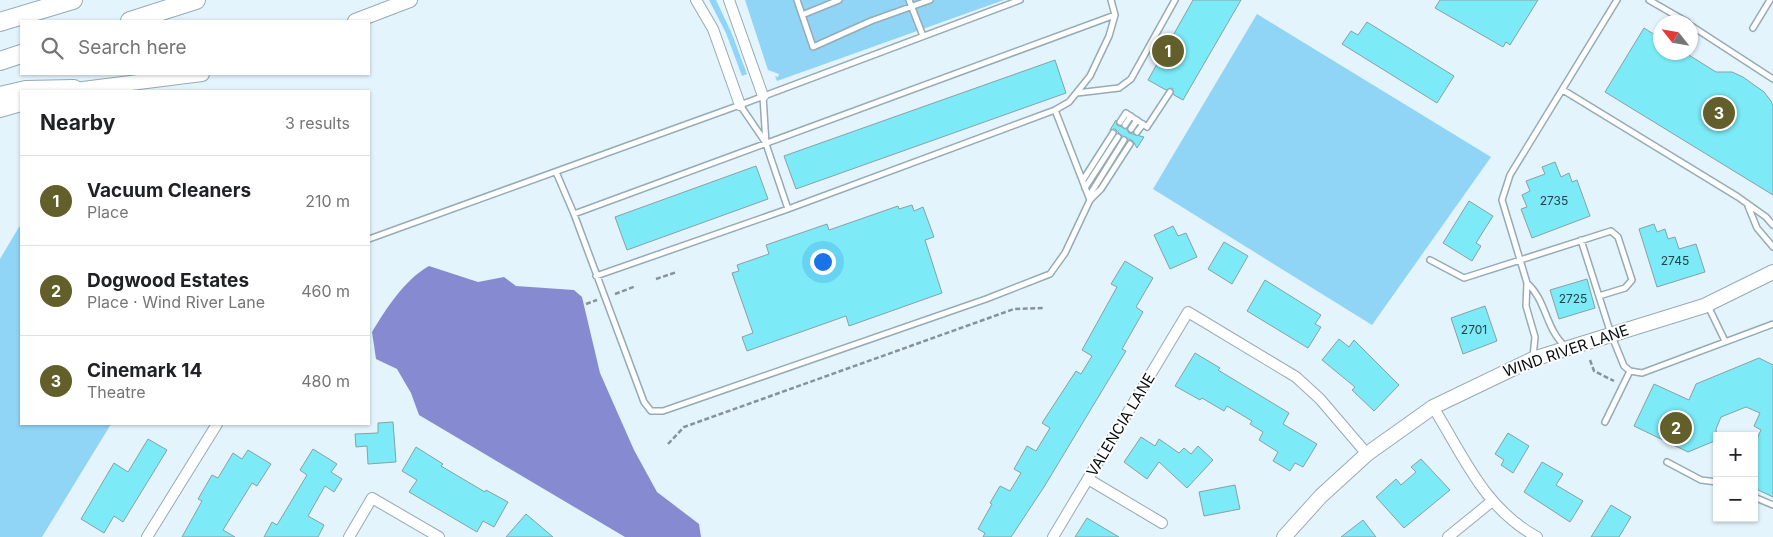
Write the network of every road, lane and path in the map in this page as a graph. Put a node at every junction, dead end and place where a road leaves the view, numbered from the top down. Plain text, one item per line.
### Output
1 (72, 0) edge
2 (196, 0) edge
3 (410, 0) edge
4 (696, 0) edge
5 (729, 0) edge
6 (797, 0) edge
7 (839, 0) edge
8 (910, 0) edge
9 (930, 0) edge
10 (1020, 0) edge
11 (1111, 0) edge
12 (1175, 0) edge
13 (1618, 0) edge
14 (1649, 0) edge
15 (1770, 0) edge
16 (912, 7) junction
17 (802, 15) junction
18 (1115, 15) junction
19 (1675, 15) edge
20 (133, 20) edge
21 (359, 20) edge
22 (0, 22) edge
23 (1753, 28) dead end
24 (1698, 30) edge
25 (922, 36) junction
26 (20, 54) edge
27 (0, 61) edge
28 (195, 75) edge
29 (1773, 79) edge
30 (26, 90) edge
31 (71, 90) edge
32 (1563, 90) junction
33 (20, 91) edge
34 (1170, 92) dead end
35 (1077, 93) junction
36 (0, 96) edge
37 (763, 96) junction
38 (20, 104) edge
39 (740, 105) junction
40 (0, 110) edge
41 (1055, 110) junction
42 (1131, 116) junction
43 (1137, 120) junction
44 (1120, 122) dead end
45 (1143, 124) junction
46 (1125, 125) dead end
47 (1131, 129) dead end
48 (1137, 132) dead end
49 (1124, 140) dead end
50 (766, 144) junction
51 (1130, 144) dead end
52 (556, 172) junction
53 (1082, 180) junction
54 (1085, 188) junction
55 (1089, 198) junction
56 (1748, 206) junction
57 (788, 209) junction
58 (574, 214) junction
59 (1773, 225) edge
60 (370, 239) edge
61 (1581, 240) junction
62 (1773, 247) edge
63 (1430, 260) dead end
64 (1520, 260) junction
65 (677, 272) dead end
66 (1773, 272) edge
67 (596, 276) junction
68 (656, 279) dead end
69 (1527, 283) junction
70 (636, 286) dead end
71 (615, 294) dead end
72 (1600, 296) junction
73 (598, 300) dead end
74 (586, 304) dead end
75 (1708, 305) junction
76 (1045, 308) dead end
77 (1773, 324) edge
78 (1612, 334) junction
79 (1725, 342) junction
80 (1567, 347) junction
81 (1533, 359) junction
82 (1590, 360) dead end
83 (1630, 371) junction
84 (1614, 381) dead end
85 (1433, 406) junction
86 (1605, 422) dead end
87 (216, 425) edge
88 (668, 444) dead end
89 (1368, 454) junction
90 (1667, 462) dead end
91 (1088, 479) junction
92 (1713, 482) edge
93 (1758, 498) edge
94 (1491, 502) junction
95 (1773, 504) edge
96 (1162, 524) dead end
97 (147, 537) edge
98 (349, 537) edge
99 (439, 537) edge
100 (1053, 537) edge
101 (1284, 537) edge
102 (1448, 537) edge
103 (1537, 537) edge

1 - 22 highway
2 - 20 highway
3 - 21 street
4 - 39 street
5 - 37 street
6 - 17 lane
7 - 17 lane
8 - 16 lane
9 - 16 lane
10 - 25 lane
11 - 18 lane
12 - 35 lane
13 - 32 lane
14 - 19 lane
15 - 23 lane
16 - 17 lane
16 - 25 lane
18 - 35 lane
18 - 50 lane
24 - 29 lane
25 - 37 lane
26 - 27 highway
28 - 31 street
30 - 31 highway
32 - 56 lane
32 - 64 lane
33 - 36 highway
34 - 45 lane
35 - 41 lane
37 - 39 lane
37 - 50 lane
38 - 40 street
39 - 50 lane
39 - 52 lane
41 - 53 lane
41 - 57 lane
42 - 43 lane
42 - 44 lane
42 - 46 lane
43 - 45 lane
43 - 47 lane
45 - 48 lane
49 - 55 lane
50 - 57 lane
50 - 58 lane
51 - 55 lane
52 - 58 lane
52 - 60 lane
53 - 54 lane
53 - 54 lane
54 - 55 lane
55 - 67 lane
56 - 59 lane
56 - 62 lane
57 - 67 lane
58 - 67 lane
61 - 64 lane
61 - 72 lane
61 - 72 lane
63 - 64 lane
64 - 69 lane
65 - 68 path
66 - 75 street, WIND RIVER LANE
69 - 80 lane
69 - 81 lane
70 - 71 path
72 - 78 lane
73 - 74 path
75 - 78 street, WIND RIVER LANE
75 - 79 lane
76 - 88 path
77 - 79 lane
78 - 80 street, WIND RIVER LANE
78 - 83 lane
79 - 83 lane
80 - 81 street, WIND RIVER LANE
81 - 85 street, WIND RIVER LANE
82 - 84 path
83 - 86 lane
85 - 89 street, WIND RIVER LANE
85 - 94 street
87 - 97 street
89 - 91 street, VALENCIA LANE
89 - 101 street, WIND RIVER LANE
90 - 92 lane
91 - 96 street
91 - 100 street, VALENCIA LANE
93 - 95 lane
94 - 102 street
94 - 103 street
98 - 99 street

